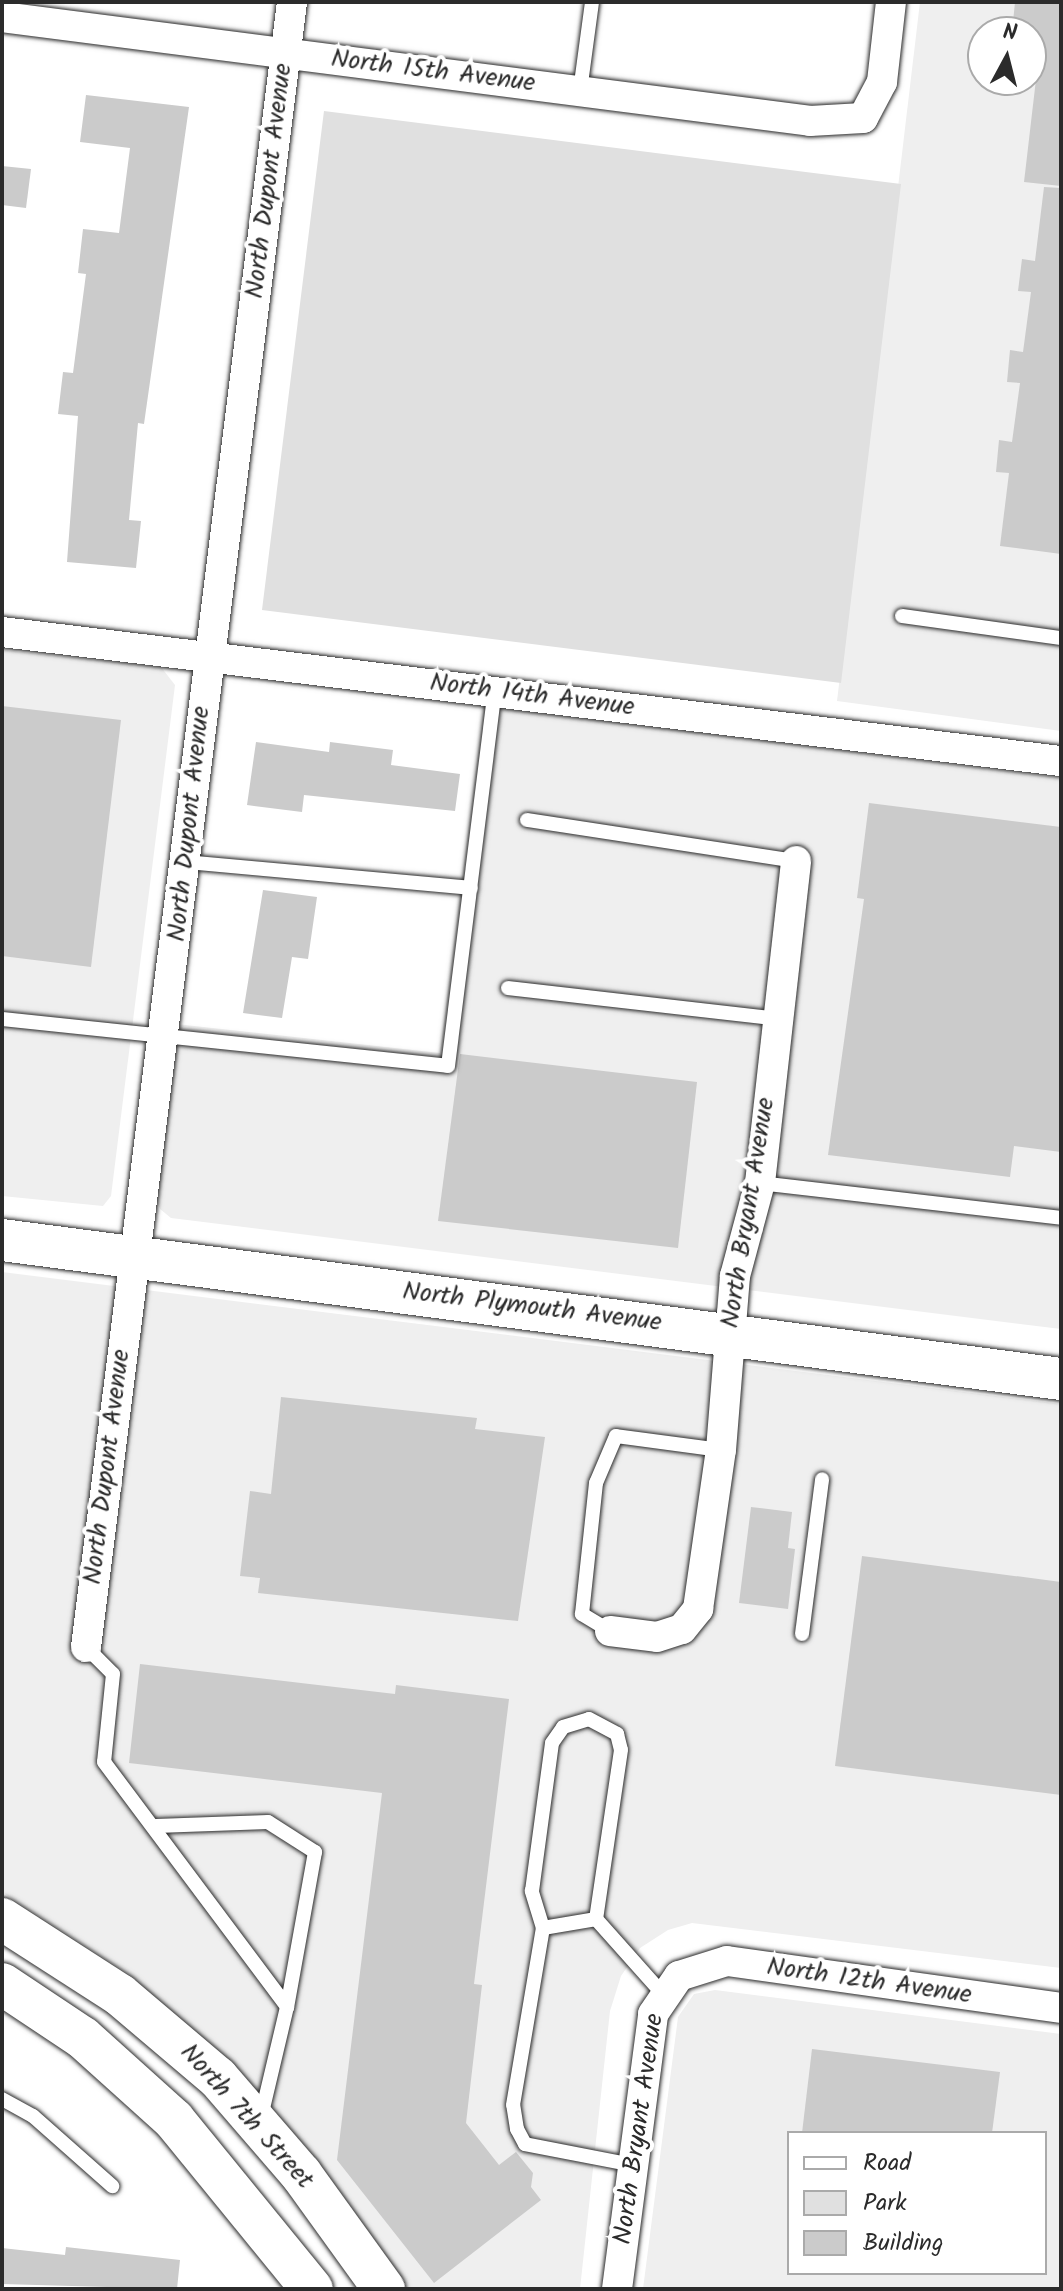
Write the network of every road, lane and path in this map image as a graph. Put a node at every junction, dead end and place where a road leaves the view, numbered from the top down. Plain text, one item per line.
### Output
1 (292, 2) edge
2 (592, 2) edge
3 (891, 2) edge
4 (2, 17) edge
5 (286, 52) junction
6 (580, 91) junction
7 (902, 616) dead end
8 (2, 632) edge
9 (1061, 638) edge
10 (208, 657) junction
11 (495, 691) junction
12 (1061, 761) edge
13 (527, 820) dead end
14 (796, 861) joint
15 (186, 862) junction
16 (471, 888) junction
17 (508, 988) dead end
18 (2, 1019) edge
19 (778, 1019) junction
20 (167, 1036) junction
21 (760, 1183) junction
22 (1061, 1218) edge
23 (2, 1240) edge
24 (135, 1259) junction
25 (729, 1332) junction
26 (1061, 1379) edge
27 (721, 1450) junction
28 (822, 1479) dead end
29 (610, 1631) joint
30 (802, 1634) dead end
31 (86, 1647) joint
32 (156, 1826) junction
33 (2, 1919) edge
34 (596, 1919) junction
35 (543, 1928) junction
36 (2, 1984) edge
37 (671, 1984) junction
38 (287, 2007) junction
39 (1061, 2008) edge
40 (2, 2099) edge
41 (259, 2125) junction
42 (633, 2165) junction
43 (112, 2186) dead end
44 (312, 2289) edge
45 (384, 2289) edge
46 (617, 2289) edge

1 - 5 street, North Dupont Avenue
2 - 6 lane
3 - 6 street, North 15th Avenue
4 - 5 street, North 15th Avenue
5 - 6 street, North 15th Avenue
5 - 10 street, North Dupont Avenue
7 - 9 lane
8 - 10 street, North 14th Avenue
10 - 11 street, North 14th Avenue
10 - 15 street, North Dupont Avenue
11 - 12 street, North 14th Avenue
11 - 16 lane
13 - 14 lane
14 - 19 street, North Bryant Avenue
15 - 16 lane
15 - 20 street, North Dupont Avenue
16 - 20 lane
17 - 19 lane
18 - 20 lane
19 - 21 street, North Bryant Avenue
20 - 24 street, North Dupont Avenue
21 - 22 lane
21 - 25 street, North Bryant Avenue
23 - 24 main road, North Plymouth Avenue
24 - 25 main road, North Plymouth Avenue
24 - 31 street, North Dupont Avenue
25 - 26 main road, North Plymouth Avenue
25 - 27 street, North Bryant Avenue
27 - 29 street, North Bryant Avenue
27 - 29 lane
28 - 30 lane
31 - 32 lane
32 - 38 lane
32 - 38 lane
33 - 41 main road, North 7th Street
34 - 35 lane
34 - 35 lane
34 - 37 lane
35 - 42 lane
36 - 44 main road
37 - 39 street, North 12th Avenue
37 - 42 street, North Bryant Avenue
38 - 41 lane
40 - 43 lane
41 - 45 main road, North 7th Street
42 - 46 street, North Bryant Avenue

